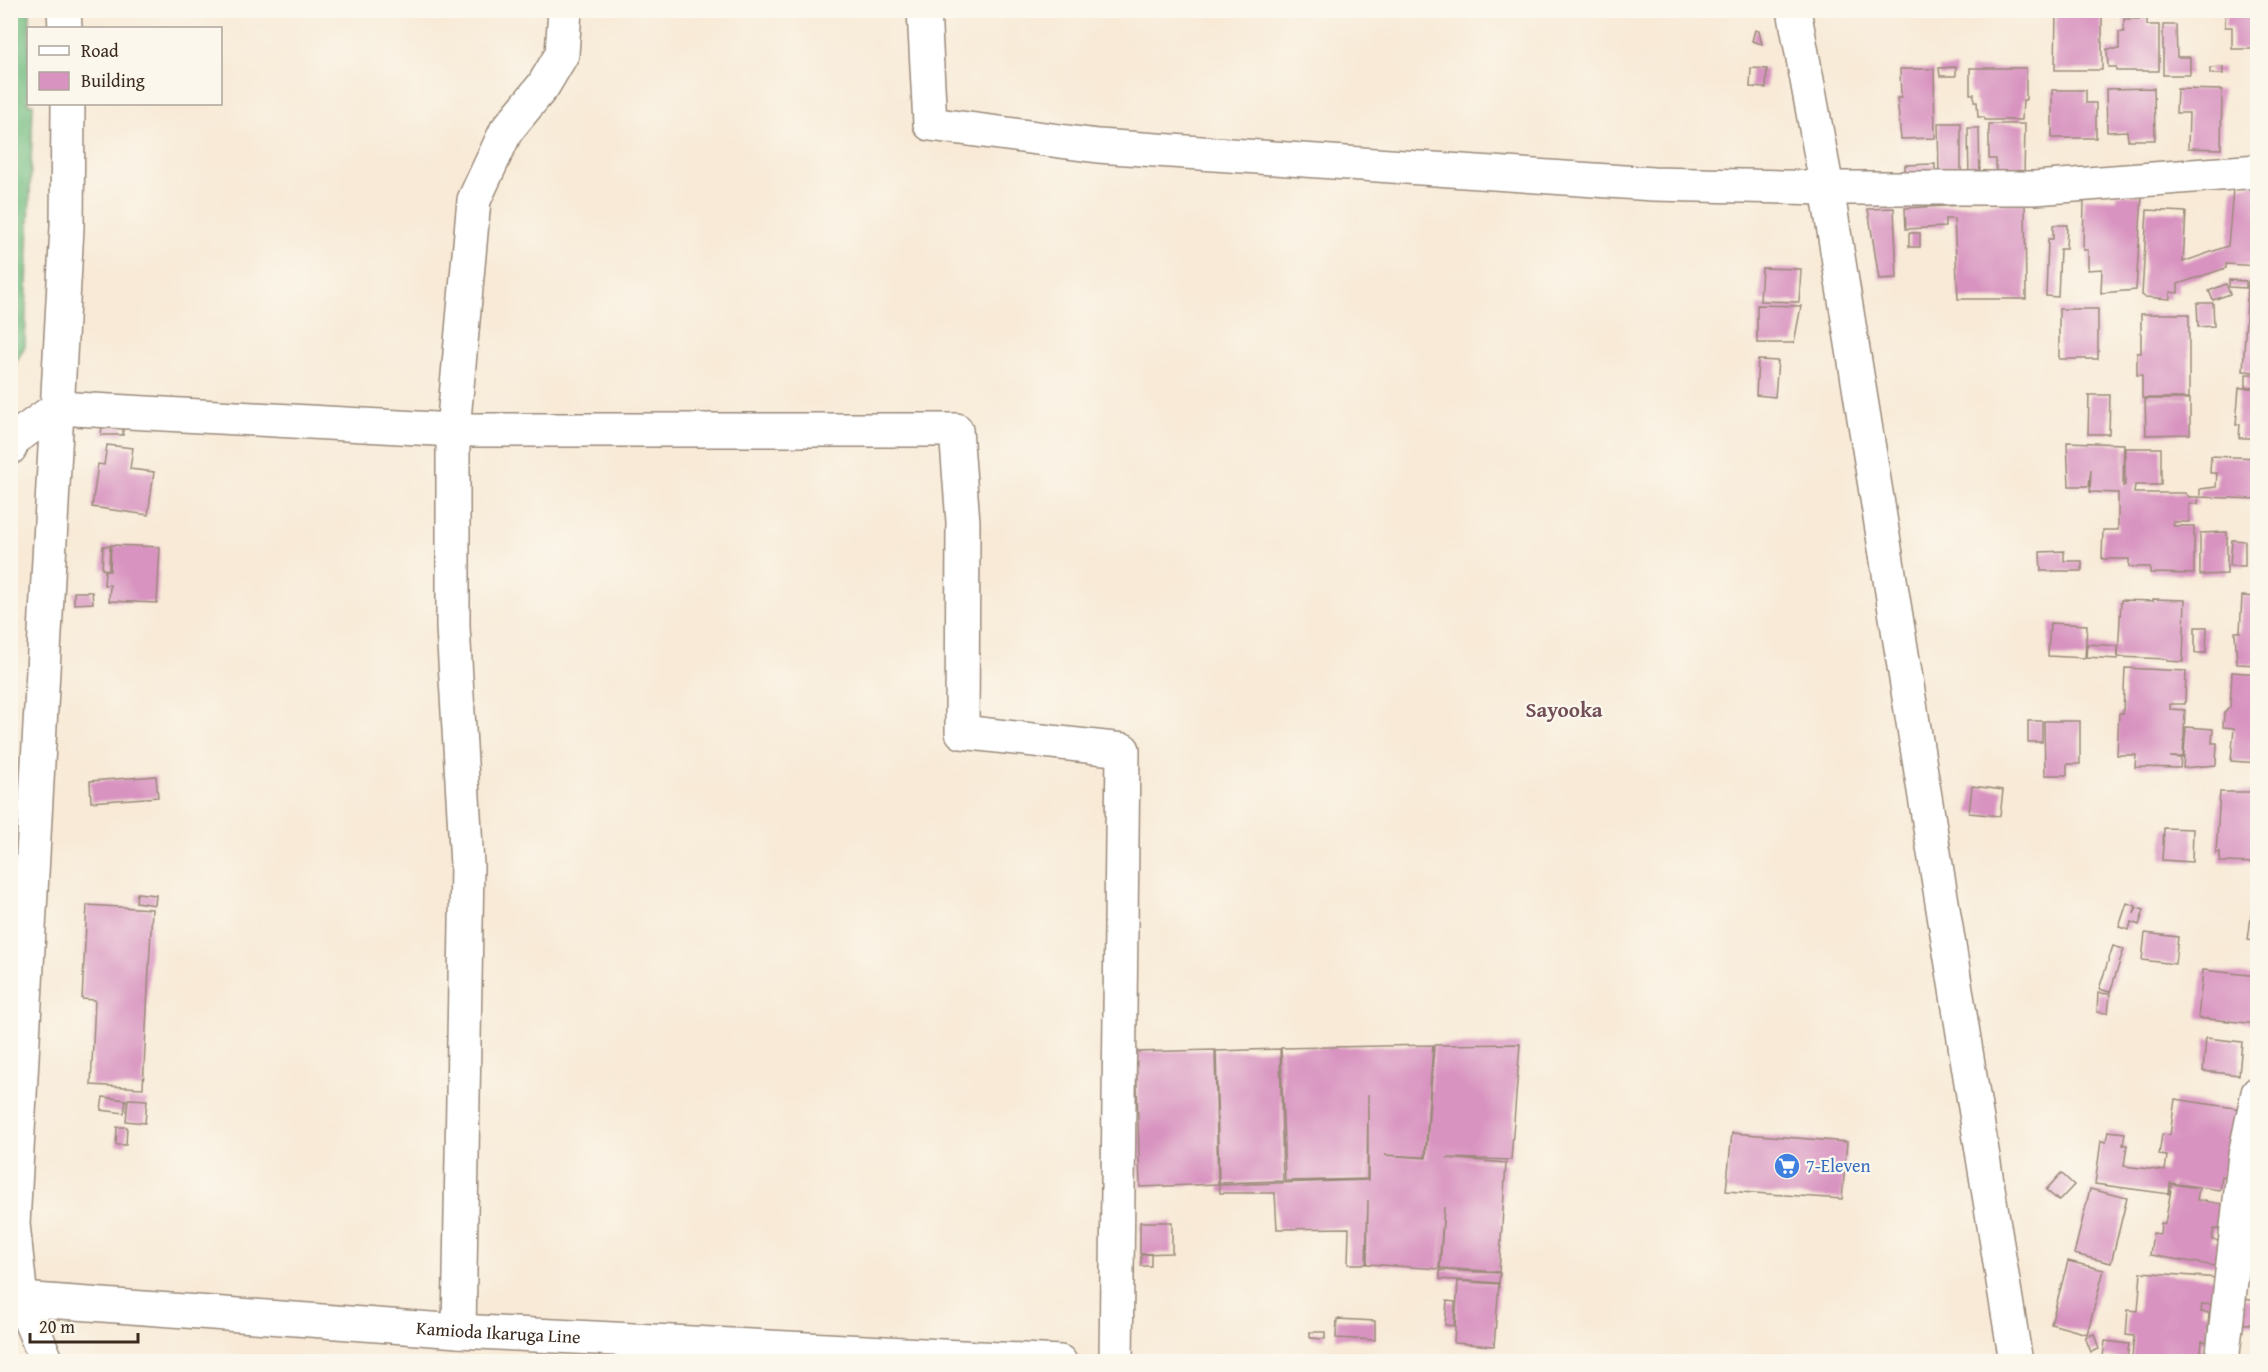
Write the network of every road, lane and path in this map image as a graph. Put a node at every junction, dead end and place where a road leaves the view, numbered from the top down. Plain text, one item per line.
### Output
1 (64, 10) edge
2 (565, 10) edge
3 (924, 10) edge
4 (1794, 10) edge
5 (65, 27) edge
6 (68, 105) edge
7 (2258, 171) edge
8 (1827, 188) junction
9 (57, 408) junction
10 (453, 430) junction
11 (10, 448) edge
12 (2258, 1092) edge
13 (16, 1300) edge
14 (459, 1331) junction
15 (47, 1362) edge
16 (1060, 1362) edge
17 (1116, 1362) edge
18 (2016, 1362) edge
19 (2222, 1362) edge

1 - 5 street
2 - 10 street
3 - 8 street
4 - 8 street
6 - 9 street
7 - 8 street
8 - 18 street
9 - 10 street
9 - 11 street
9 - 13 street
10 - 14 street
10 - 17 street
12 - 19 street
13 - 14 street, Kamioda Ikaruga Line
13 - 15 street
14 - 16 street, Kamioda Ikaruga Line

